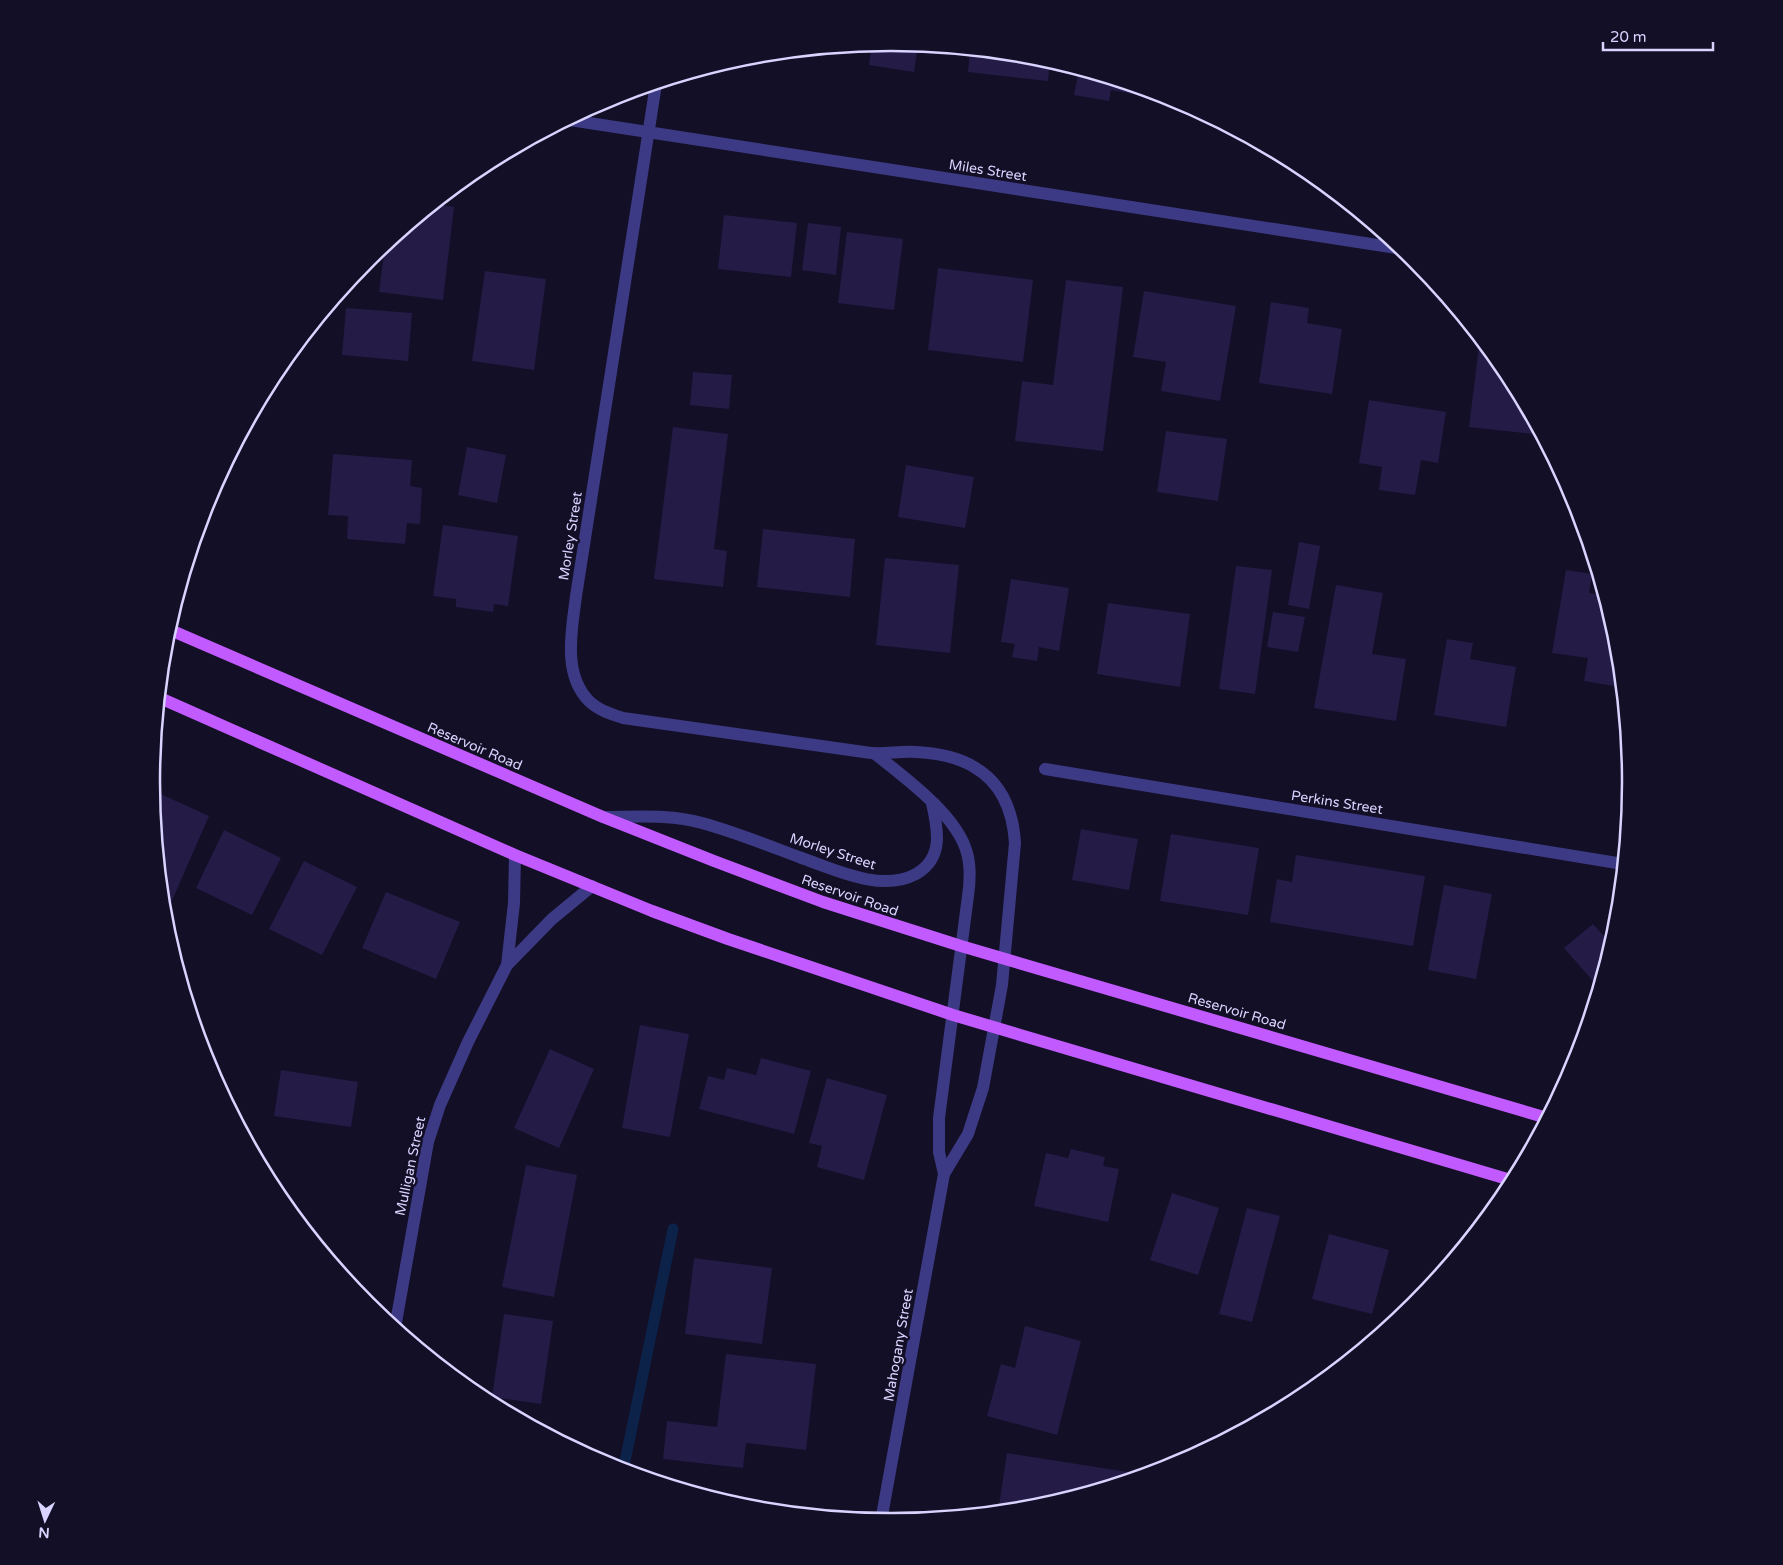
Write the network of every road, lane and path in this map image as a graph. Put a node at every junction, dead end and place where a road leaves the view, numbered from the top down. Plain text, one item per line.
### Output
1 (655, 90) edge
2 (580, 122) edge
3 (649, 132) junction
4 (1389, 247) edge
5 (176, 632) edge
6 (166, 700) edge
7 (874, 753) junction
8 (1045, 769) dead end
9 (932, 803) junction
10 (604, 818) junction
11 (515, 855) junction
12 (1618, 863) edge
13 (592, 886) junction
14 (961, 946) junction
15 (1006, 958) junction
16 (507, 965) junction
17 (953, 1015) junction
18 (995, 1028) junction
19 (1542, 1116) edge
20 (944, 1174) junction
21 (1506, 1179) edge
22 (396, 1320) edge
23 (883, 1514) edge

1 - 3 street, Morley Street
2 - 3 street, Miles Street
3 - 4 street, Miles Street
3 - 7 street, Morley Street
5 - 10 main road, Reservoir Road
6 - 11 main road
7 - 9 street, Morley Street
7 - 15 street, Morley Street
8 - 12 street, Perkins Street
9 - 10 street, Morley Street
9 - 14 street, Morley Street
10 - 14 main road, Reservoir Road
11 - 13 main road
11 - 16 street, Mulligan Street
13 - 16 street, Mulligan Street
13 - 17 main road
14 - 15 main road, Reservoir Road
14 - 17 street, Morley Street
15 - 18 street, Mahogany Street
15 - 19 main road, Reservoir Road
16 - 22 street, Mulligan Street
17 - 18 main road
17 - 20 street, Mahogany Street
18 - 20 street, Mahogany Street
18 - 21 main road
20 - 23 street, Mahogany Street

